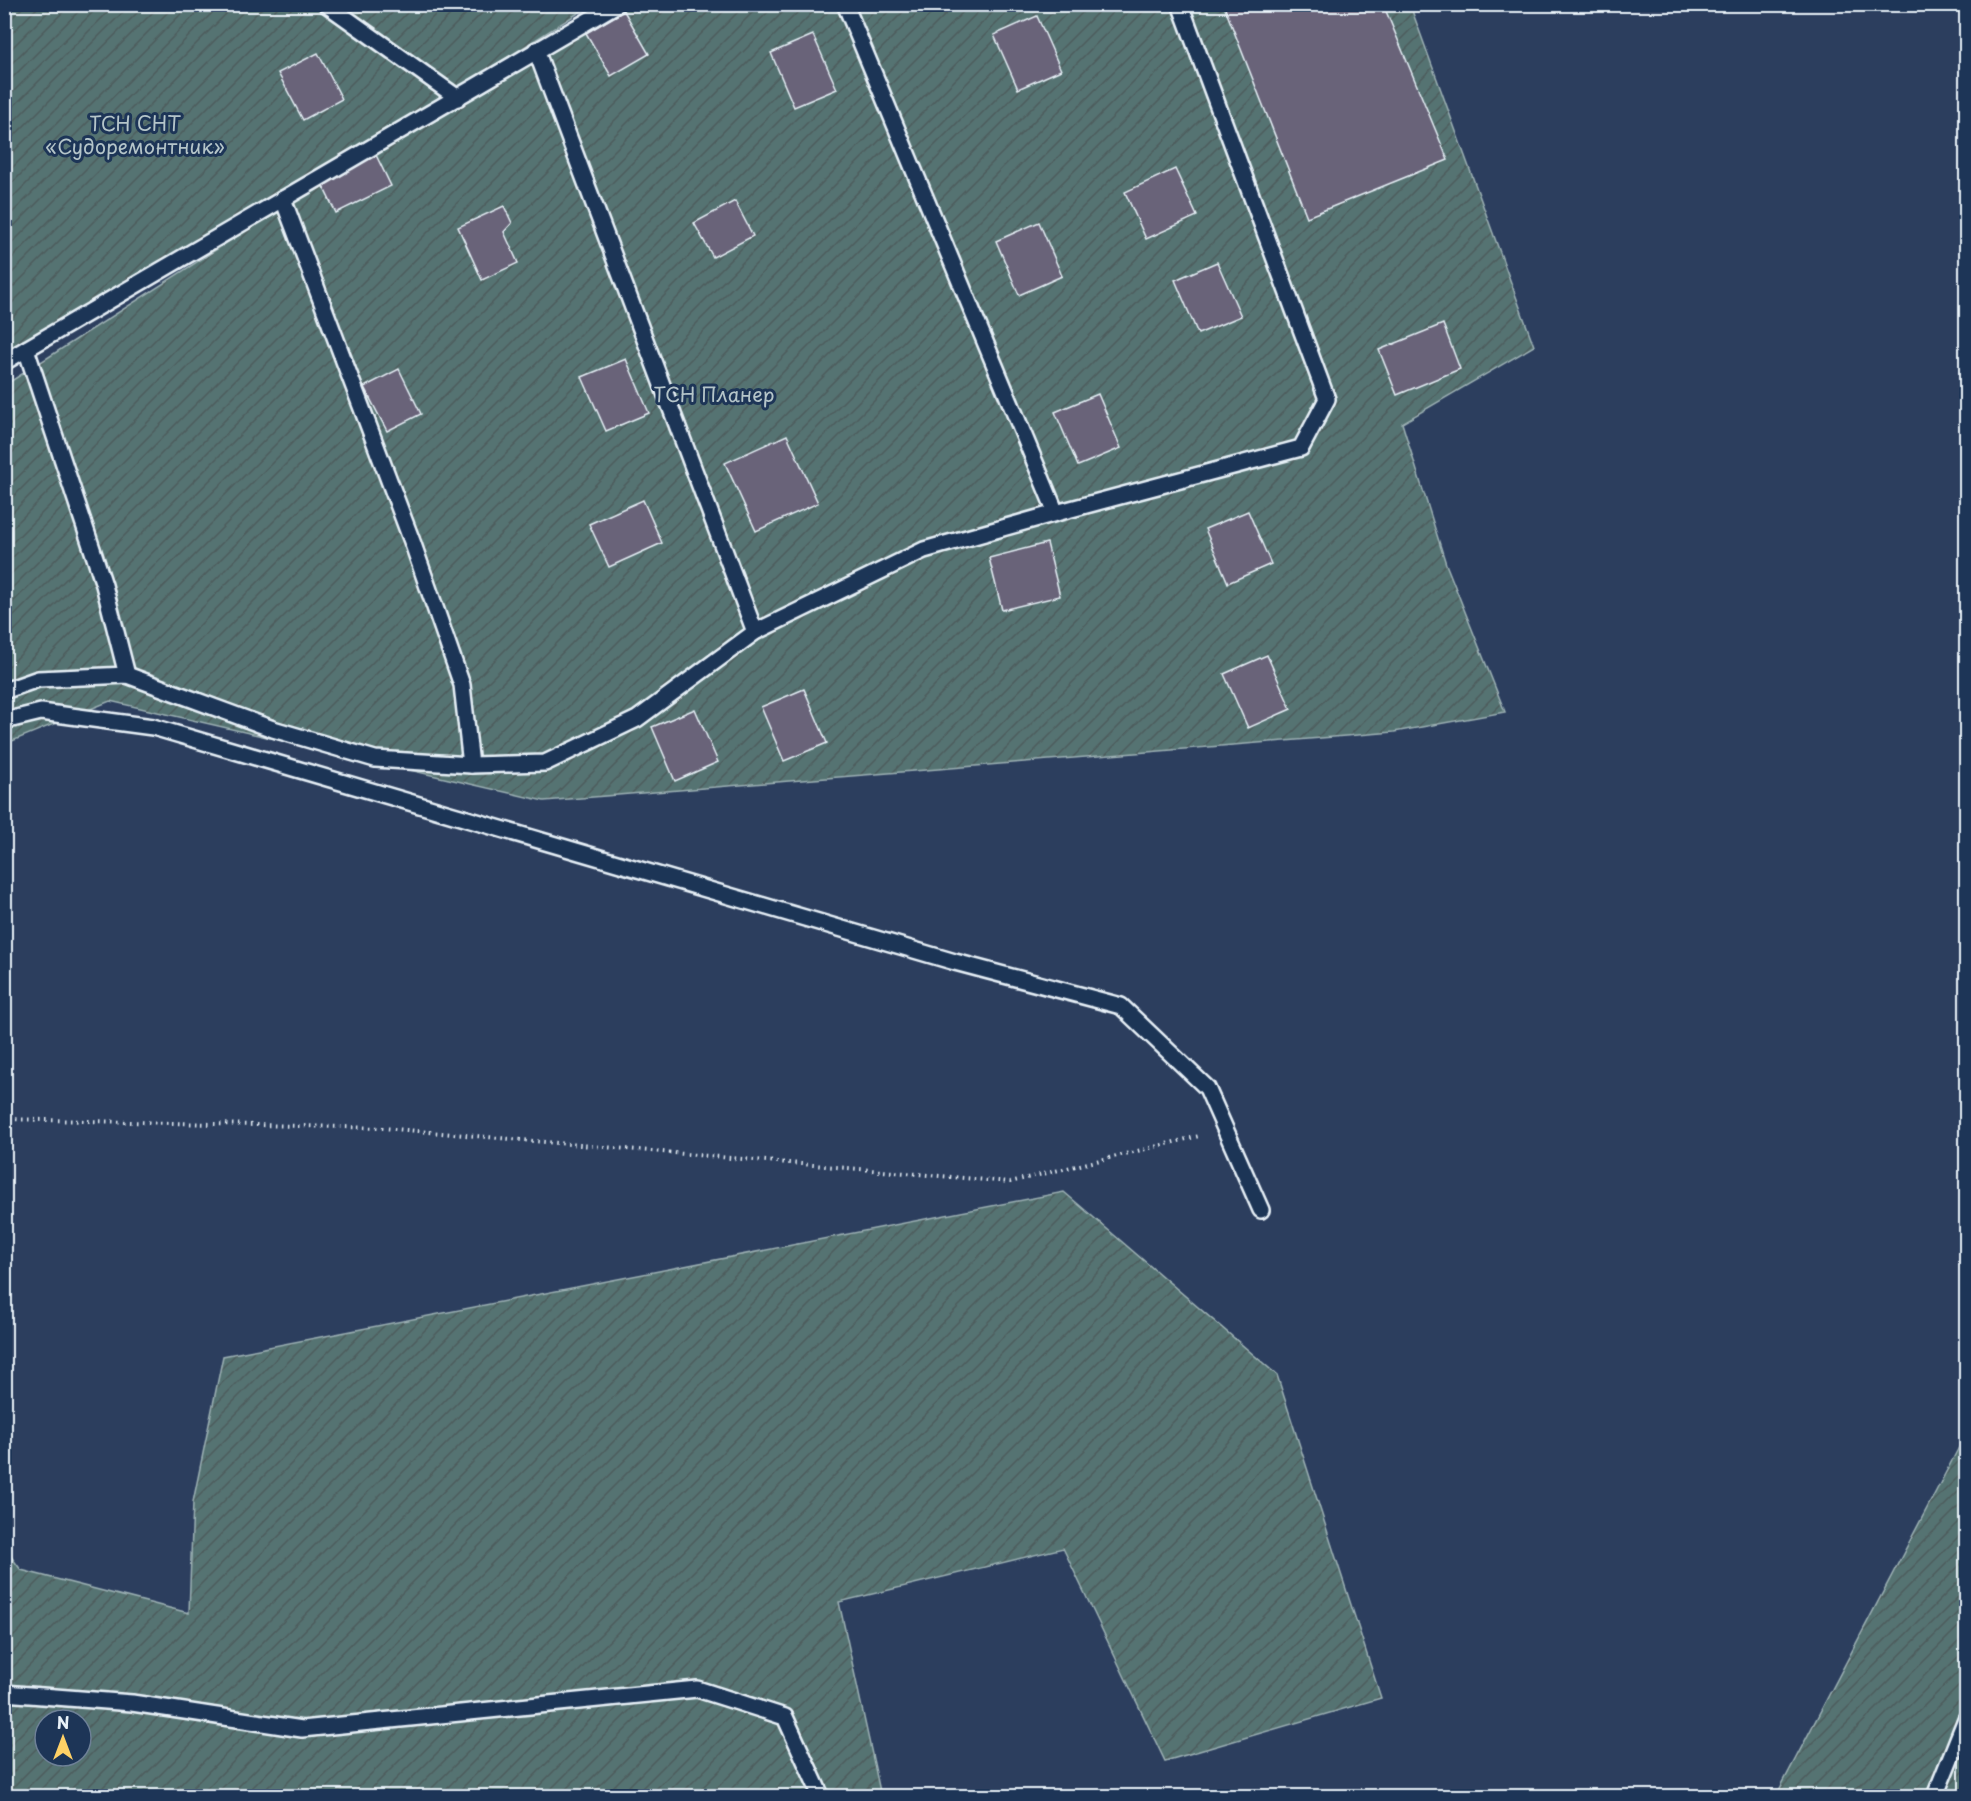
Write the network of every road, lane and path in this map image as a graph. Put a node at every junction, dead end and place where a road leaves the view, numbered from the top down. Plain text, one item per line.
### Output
1 (326, 4) edge
2 (617, 4) edge
3 (845, 4) edge
4 (1180, 4) edge
5 (536, 50) junction
6 (458, 98) junction
7 (283, 199) junction
8 (26, 350) junction
9 (4, 362) edge
10 (1056, 513) junction
11 (755, 632) junction
12 (127, 675) junction
13 (4, 692) edge
14 (4, 721) edge
15 (471, 765) junction
16 (4, 1119) edge
17 (1226, 1129) junction
18 (1261, 1210) dead end
19 (4, 1693) edge
20 (1966, 1719) edge
21 (821, 1797) edge
22 (1935, 1797) edge

1 - 6 lane
2 - 5 lane
3 - 10 lane
4 - 10 lane
5 - 6 lane
5 - 11 lane
6 - 7 lane
7 - 8 lane
7 - 15 lane
8 - 9 lane
8 - 12 lane
10 - 11 lane
11 - 15 lane
12 - 13 lane
12 - 15 lane
14 - 17 lane
16 - 17 path
17 - 18 lane
19 - 21 lane
20 - 22 lane

